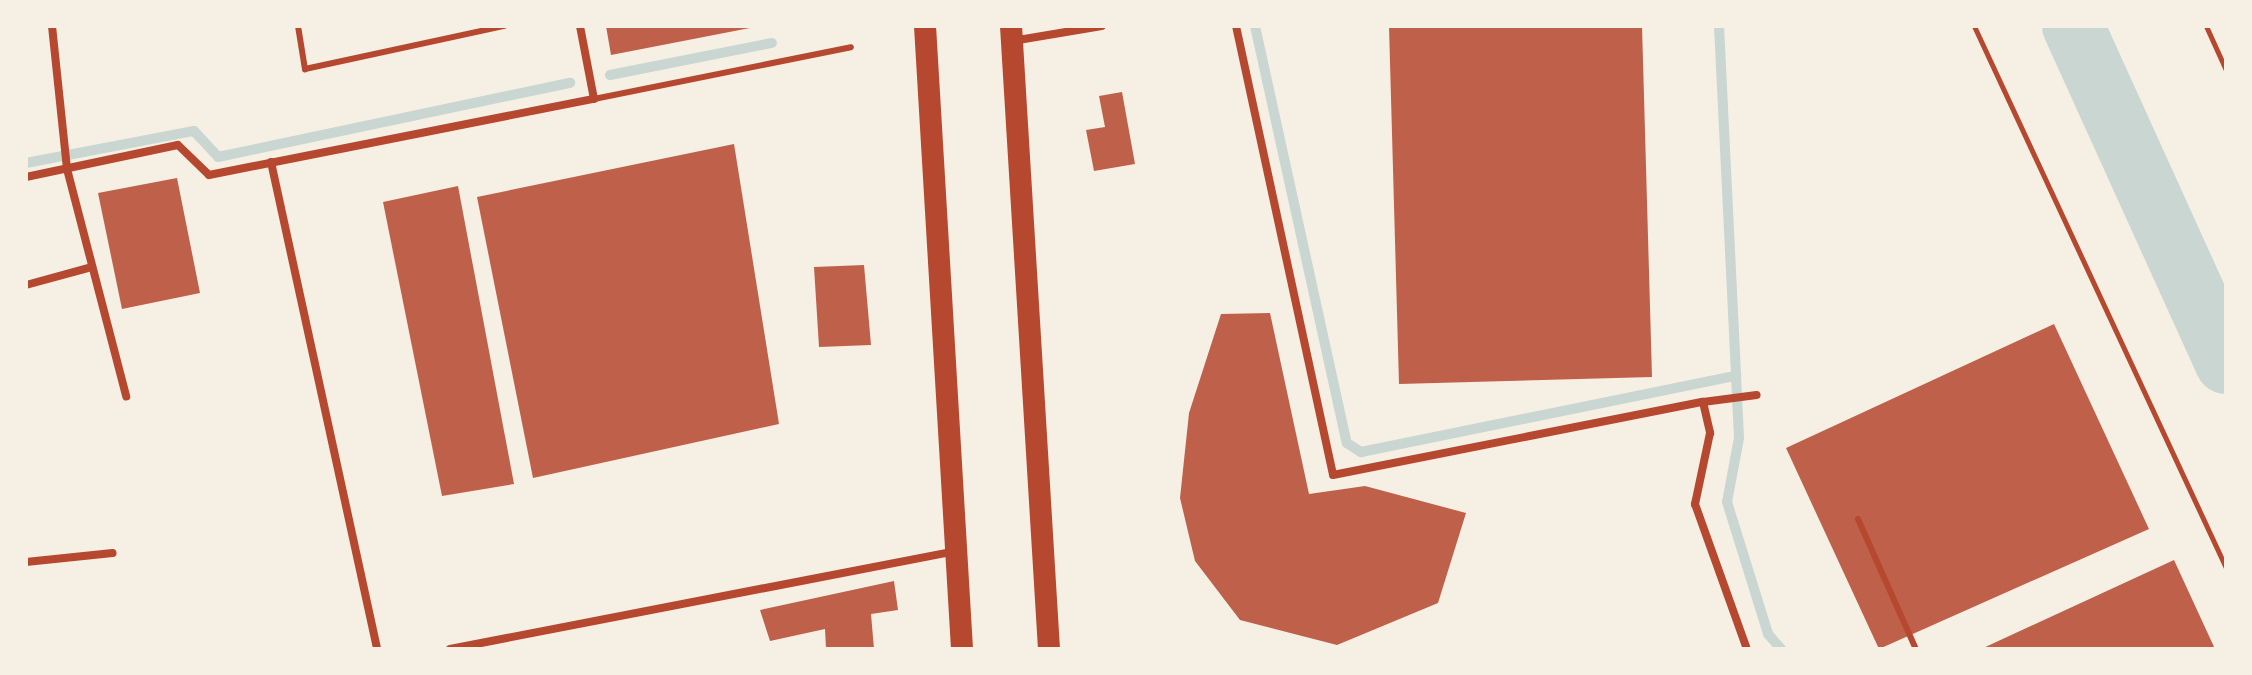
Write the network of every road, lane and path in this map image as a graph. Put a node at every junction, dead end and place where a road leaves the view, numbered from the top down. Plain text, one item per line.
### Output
1 (52, 26) edge
2 (298, 26) edge
3 (504, 26) edge
4 (580, 26) edge
5 (925, 26) edge
6 (1102, 26) edge
7 (1236, 26) edge
8 (1974, 26) edge
9 (2206, 26) edge
10 (1012, 33) edge
11 (851, 47) dead end
12 (2226, 70) edge
13 (594, 99) junction
14 (271, 162) junction
15 (67, 165) junction
16 (26, 177) edge
17 (88, 268) junction
18 (26, 285) edge
19 (1757, 395) dead end
20 (126, 396) dead end
21 (1703, 402) junction
22 (1858, 519) dead end
23 (956, 551) junction
24 (113, 553) dead end
25 (26, 562) edge
26 (2226, 568) edge
27 (377, 649) edge
28 (450, 649) edge
29 (962, 649) edge
30 (1049, 649) edge
31 (1747, 649) edge
32 (1916, 649) edge

1 - 15 street
2 - 3 lane
4 - 13 street
5 - 23 highway
6 - 10 street
7 - 21 street
8 - 26 path
9 - 12 path
10 - 30 highway
11 - 13 lane
13 - 14 street
14 - 15 street
14 - 27 street
15 - 16 street
15 - 17 street
17 - 18 street
17 - 20 street
19 - 21 street
21 - 31 street
22 - 32 lane
23 - 28 street
23 - 29 highway
24 - 25 street

